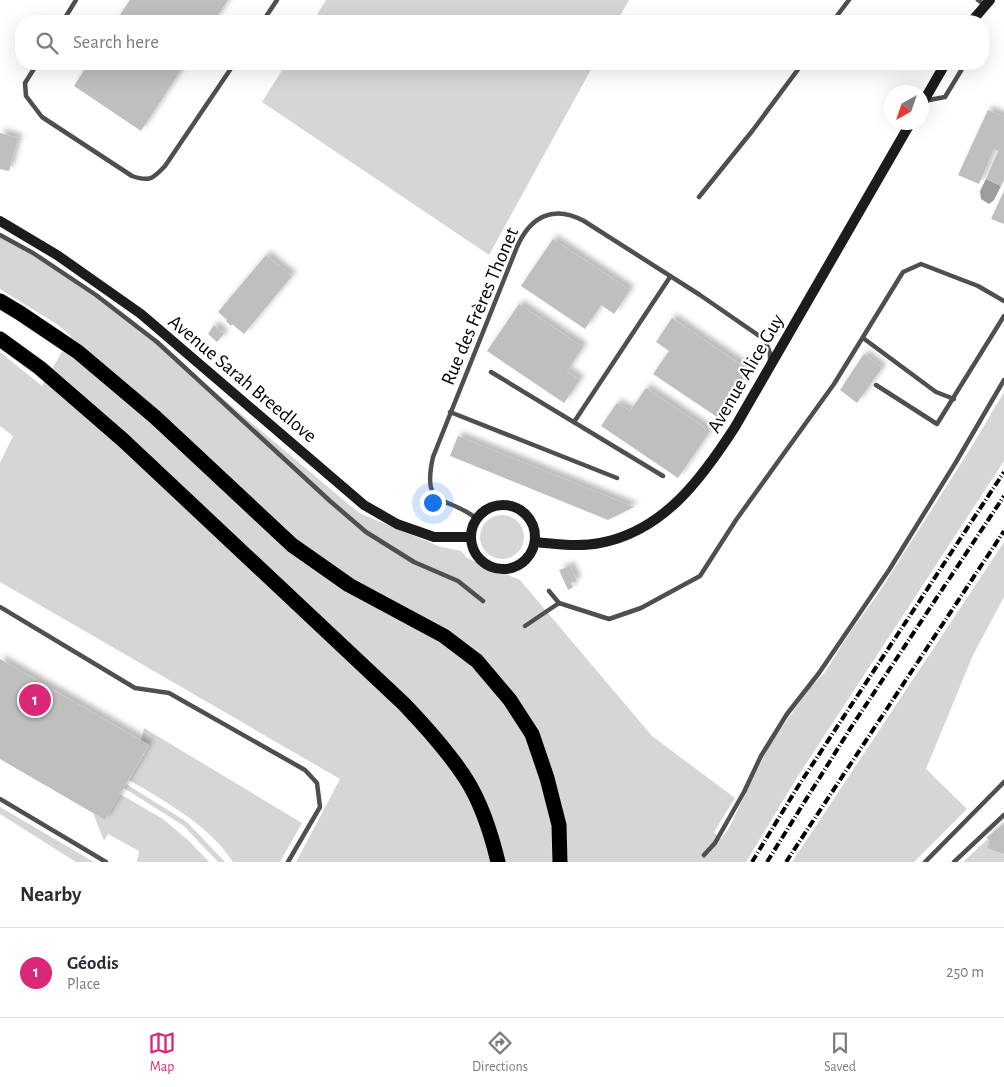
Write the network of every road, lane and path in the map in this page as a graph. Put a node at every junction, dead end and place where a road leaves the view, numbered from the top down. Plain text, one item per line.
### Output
1 (76, 0) edge
2 (277, 0) edge
3 (849, 0) edge
4 (984, 2) edge
5 (67, 15) edge
6 (267, 15) edge
7 (838, 15) edge
8 (976, 15) edge
9 (33, 70) edge
10 (230, 70) edge
11 (798, 70) edge
12 (941, 70) edge
13 (961, 70) edge
14 (929, 91) edge
15 (929, 101) edge
16 (906, 130) edge
17 (699, 198) dead end
18 (0, 221) edge
19 (0, 235) edge
20 (670, 277) junction
21 (0, 301) edge
22 (1004, 301) edge
23 (1004, 316) edge
24 (863, 338) junction
25 (0, 339) edge
26 (770, 366) junction
27 (491, 372) dead end
28 (1004, 380) edge
29 (876, 385) dead end
30 (954, 399) junction
31 (450, 412) junction
32 (574, 422) junction
33 (664, 476) dead end
34 (617, 478) dead end
35 (477, 519) junction
36 (471, 537) junction
37 (535, 542) junction
38 (549, 590) dead end
39 (483, 601) dead end
40 (558, 603) junction
41 (0, 608) edge
42 (525, 626) dead end
43 (1004, 782) edge
44 (0, 798) edge
45 (1004, 815) edge
46 (704, 855) dead end
47 (106, 862) edge
48 (288, 862) edge
49 (498, 862) edge
50 (560, 862) edge
51 (926, 862) edge
52 (954, 862) edge

1 - 5 lane
2 - 6 lane
3 - 7 lane
4 - 8 main road
9 - 10 lane
11 - 17 lane
12 - 14 main road
13 - 15 lane
16 - 26 main road, Avenue Alice Guy
18 - 36 main road, Avenue Sarah Breedlove
19 - 39 lane
20 - 26 lane, Rue des Frères Thonet
20 - 31 lane, Rue des Frères Thonet
20 - 32 lane
21 - 50 highway
22 - 24 lane
23 - 30 lane
24 - 30 lane
24 - 40 lane
25 - 49 highway
26 - 37 main road, Avenue Alice Guy
27 - 32 lane
28 - 46 lane
29 - 30 lane
31 - 34 lane
31 - 35 lane, Rue des Frères Thonet
32 - 33 lane
35 - 36 main road
35 - 37 main road
36 - 37 main road
38 - 40 lane
40 - 42 lane
41 - 48 lane
43 - 51 lane
44 - 47 lane
45 - 52 lane

